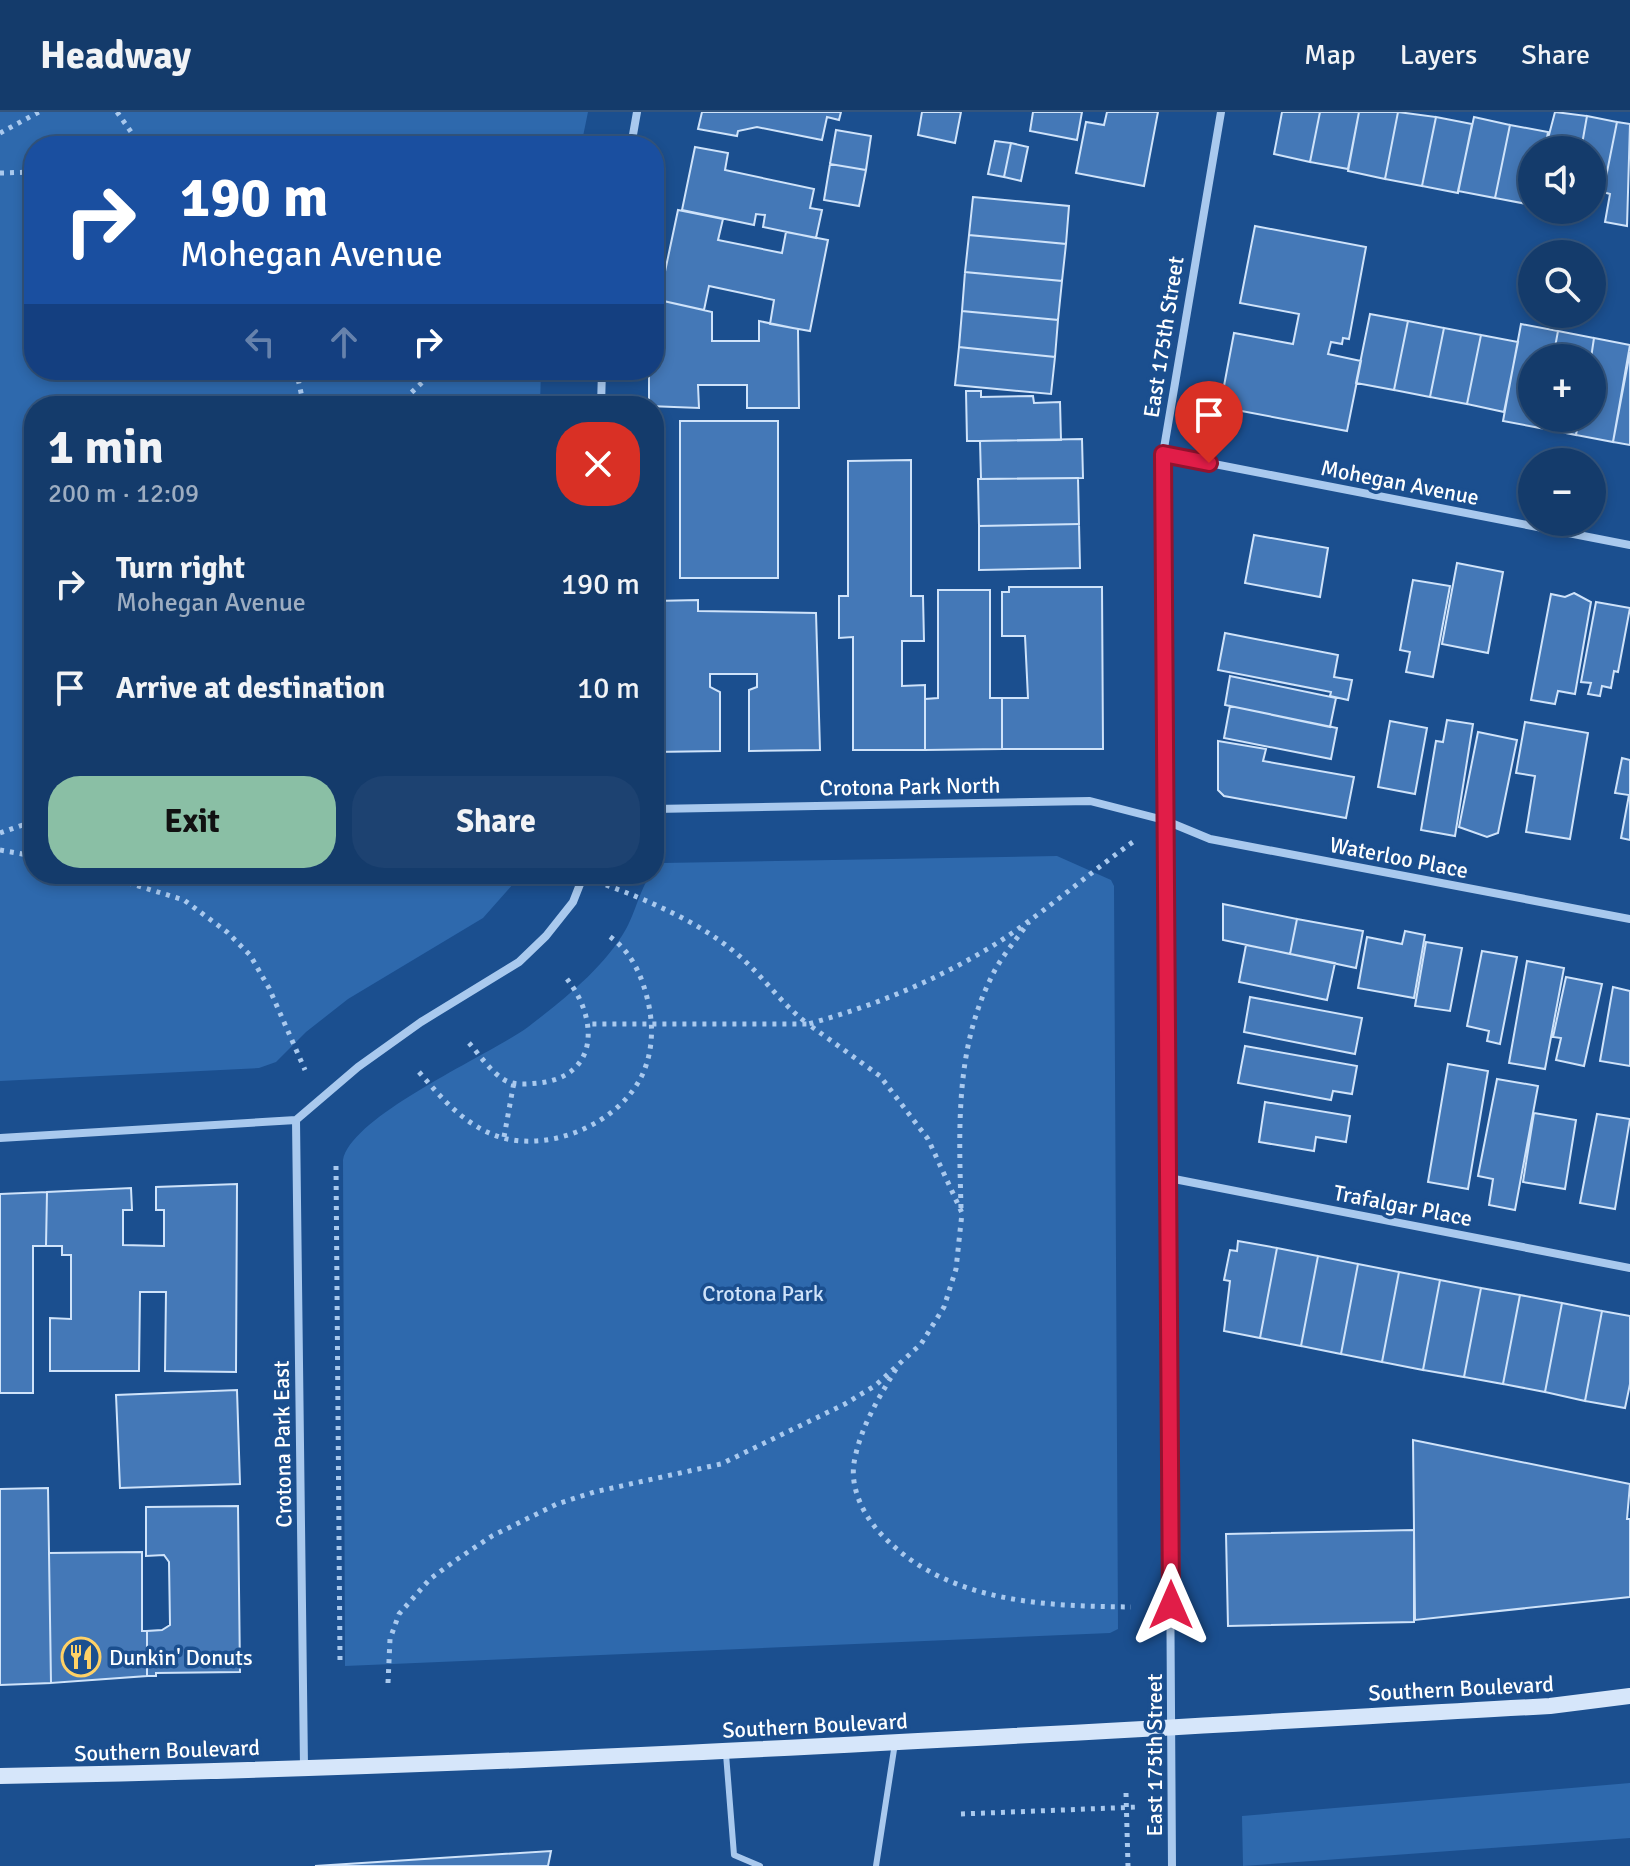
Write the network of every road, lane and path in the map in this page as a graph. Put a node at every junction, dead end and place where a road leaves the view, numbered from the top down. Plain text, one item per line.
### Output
1 (39, 112) edge
2 (117, 112) edge
3 (637, 112) edge
4 (1221, 112) edge
5 (0, 133) edge
6 (134, 136) edge
7 (633, 136) edge
8 (24, 172) edge
9 (0, 173) edge
10 (426, 380) edge
11 (408, 396) edge
12 (1163, 454) junction
13 (1630, 545) edge
14 (664, 809) edge
15 (1164, 820) junction
16 (24, 825) edge
17 (0, 833) edge
18 (0, 850) edge
19 (1119, 852) dead end
20 (24, 854) edge
21 (132, 884) edge
22 (580, 884) edge
23 (628, 893) dead end
24 (1032, 919) junction
25 (1630, 919) edge
26 (606, 934) dead end
27 (567, 979) dead end
28 (590, 1024) junction
29 (808, 1024) junction
30 (653, 1025) junction
31 (469, 1043) dead end
32 (305, 1070) dead end
33 (419, 1072) dead end
34 (514, 1082) junction
35 (296, 1120) junction
36 (504, 1137) junction
37 (0, 1138) edge
38 (336, 1166) dead end
39 (1169, 1178) junction
40 (962, 1213) junction
41 (1630, 1268) edge
42 (901, 1361) junction
43 (1131, 1607) dead end
44 (340, 1663) dead end
45 (388, 1683) dead end
46 (1630, 1696) edge
47 (1171, 1727) junction
48 (895, 1743) junction
49 (725, 1751) junction
50 (304, 1768) junction
51 (1, 1777) edge
52 (1126, 1793) dead end
53 (1138, 1807) dead end
54 (1127, 1808) junction
55 (961, 1814) dead end
56 (760, 1866) edge
57 (876, 1866) edge
58 (1128, 1866) edge
59 (1172, 1866) edge

1 - 5 path
2 - 6 path
3 - 7 street
4 - 12 street, East 175th Street
8 - 9 path
10 - 11 path
12 - 13 street, Mohegan Avenue
12 - 15 street, East 175th Street
14 - 15 street, Crotona Park North
15 - 25 street, Waterloo Place
15 - 39 street, East 175th Street
16 - 17 path
18 - 20 path
19 - 24 path
21 - 32 path
22 - 35 street
23 - 29 path
24 - 29 path
24 - 40 path
26 - 30 path
27 - 28 path
28 - 30 path
28 - 34 path
29 - 30 path
29 - 40 path
30 - 36 path
31 - 34 path
33 - 36 path
34 - 36 path
35 - 37 street
35 - 50 street, Crotona Park East
38 - 44 path
39 - 41 street, Trafalgar Place
39 - 47 street, East 175th Street
40 - 42 path
42 - 43 path
42 - 45 path
46 - 47 main road, Southern Boulevard
47 - 48 main road, Southern Boulevard
47 - 59 street, East 175th Street
48 - 49 main road, Southern Boulevard
48 - 57 lane
49 - 50 main road, Southern Boulevard
49 - 56 lane
50 - 51 main road, Southern Boulevard
52 - 54 path
53 - 54 path
54 - 55 path
54 - 58 path

